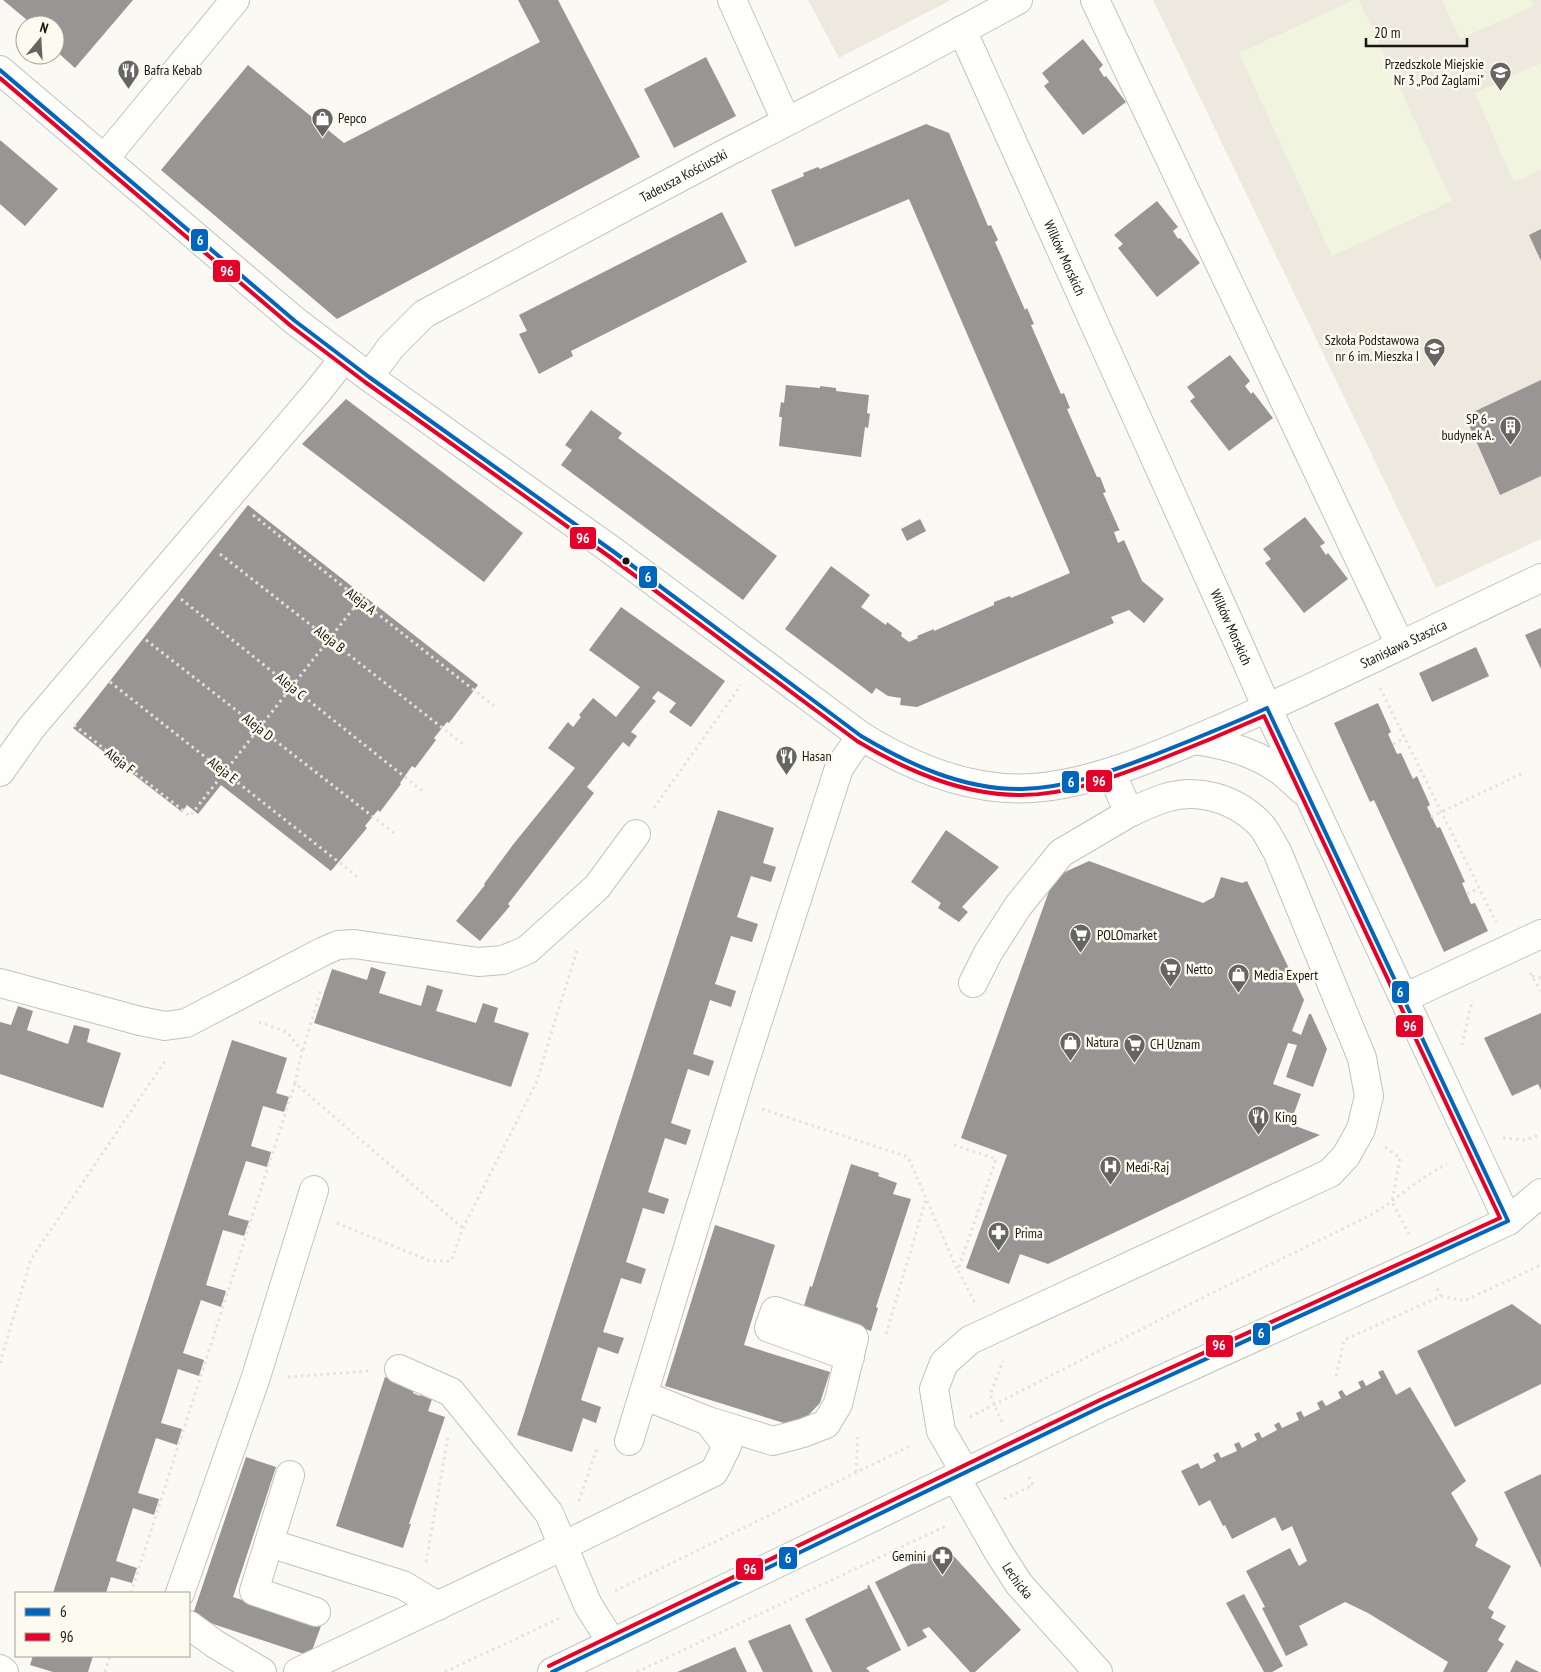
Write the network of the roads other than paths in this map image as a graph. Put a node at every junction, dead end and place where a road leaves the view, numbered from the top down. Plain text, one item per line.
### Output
1 (234, 0) edge
2 (732, 0) edge
3 (1018, 0) edge
4 (1095, 0) edge
5 (962, 30) junction
6 (0, 70) edge
7 (786, 122) junction
8 (104, 159) junction
9 (344, 358) junction
10 (369, 377) junction
11 (1541, 578) edge
12 (1400, 645) junction
13 (1267, 708) junction
14 (861, 736) junction
15 (1194, 740) junction
16 (0, 772) edge
17 (1111, 772) junction
18 (1310, 798) junction
19 (1129, 813) junction
20 (636, 834) road end
21 (1541, 934) edge
22 (0, 983) edge
23 (973, 983) dead end
24 (1404, 998) junction
25 (1541, 1193) edge
26 (310, 1201) road end
27 (1541, 1215) edge
28 (1508, 1221) junction
29 (850, 1357) dead end
30 (399, 1369) road end
31 (643, 1395) junction
32 (708, 1421) junction
33 (629, 1441) dead end
34 (960, 1474) junction
35 (290, 1475) dead end
36 (269, 1543) junction
37 (563, 1546) junction
38 (180, 1592) edge
39 (429, 1600) junction
40 (316, 1612) dead end
41 (190, 1626) edge
42 (612, 1643) junction
43 (0, 1669) edge
44 (4, 1672) edge
45 (262, 1672) edge
46 (298, 1672) edge
47 (552, 1672) edge
48 (1098, 1672) edge

1 - 8 street
2 - 7 street
3 - 5 street, Tadeusza Kościuszki
4 - 12 street
5 - 7 street, Tadeusza Kościuszki
5 - 13 street, Wilków Morskich
6 - 8 street, Stanisława Staszica
7 - 10 street, Tadeusza Kościuszki
8 - 9 street, Stanisława Staszica
9 - 10 street, Stanisława Staszica
9 - 16 street
10 - 14 street, Stanisława Staszica
11 - 12 street, Stanisława Staszica
12 - 13 street, Stanisława Staszica
13 - 15 street, Stanisława Staszica
13 - 18 street, Wilków Morskich
14 - 17 street, Stanisława Staszica
14 - 31 street
15 - 17 street, Stanisława Staszica
15 - 18 street
17 - 19 street
18 - 24 street, Wilków Morskich
19 - 23 street, Lechicka
19 - 34 street, Lechicka
20 - 22 street
21 - 24 street
24 - 28 street, Wilków Morskich
25 - 28 street
26 - 38 street
27 - 28 street
28 - 34 street
29 - 32 street
30 - 37 street
31 - 32 street
31 - 33 street
32 - 37 street
34 - 42 street
34 - 48 street, Lechicka
35 - 36 street
36 - 39 street
36 - 40 street
37 - 39 street
37 - 42 street
39 - 46 street
41 - 45 street
42 - 47 street
43 - 44 street

